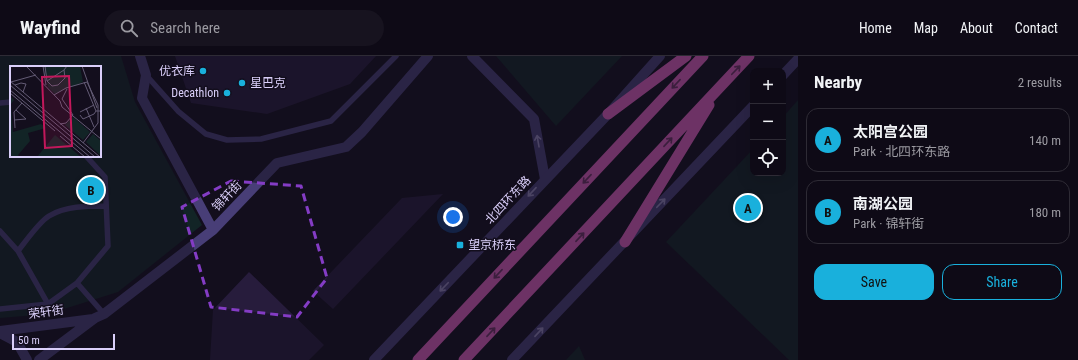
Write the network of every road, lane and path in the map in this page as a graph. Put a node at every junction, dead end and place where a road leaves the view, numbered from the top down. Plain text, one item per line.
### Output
1 (140, 56) edge
2 (396, 56) edge
3 (428, 56) edge
4 (472, 56) edge
5 (660, 56) edge
6 (686, 56) edge
7 (703, 56) edge
8 (749, 56) edge
9 (798, 59) edge
10 (786, 72) edge
11 (146, 75) junction
12 (722, 84) junction
13 (10, 102) edge
14 (0, 103) edge
15 (750, 109) edge
16 (608, 114) junction
17 (87, 157) edge
18 (545, 179) junction
19 (106, 206) junction
20 (213, 230) junction
21 (0, 231) edge
22 (625, 242) junction
23 (18, 251) junction
24 (77, 283) junction
25 (48, 304) junction
26 (0, 309) edge
27 (104, 314) junction
28 (95, 318) junction
29 (0, 332) edge
30 (28, 360) edge
31 (39, 360) edge
32 (374, 360) edge
33 (418, 360) edge
34 (464, 360) edge
35 (512, 360) edge

1 - 11 street
2 - 11 lane
3 - 20 street, 锦轩街
18 -> 4 street
5 - 16 street, 北四环东路
6 - 16 highway
7 -> 33 highway
12 -> 8 highway
9 - 10 street
11 - 20 street
12 - 22 highway
34 -> 12 highway
13 - 14 lane
22 -> 15 street
16 - 18 street, 北四环东路
17 - 19 lane
18 -> 32 street, 北四环东路
19 - 23 lane
19 - 24 lane
20 - 27 street, 锦轩街
21 - 23 lane
35 -> 22 street
23 - 25 lane
24 - 25 lane
24 - 27 lane
25 - 26 lane
27 - 28 street, 锦轩街
28 - 29 street, 荣轩街
28 - 31 street, 锦轩街
29 - 30 street

